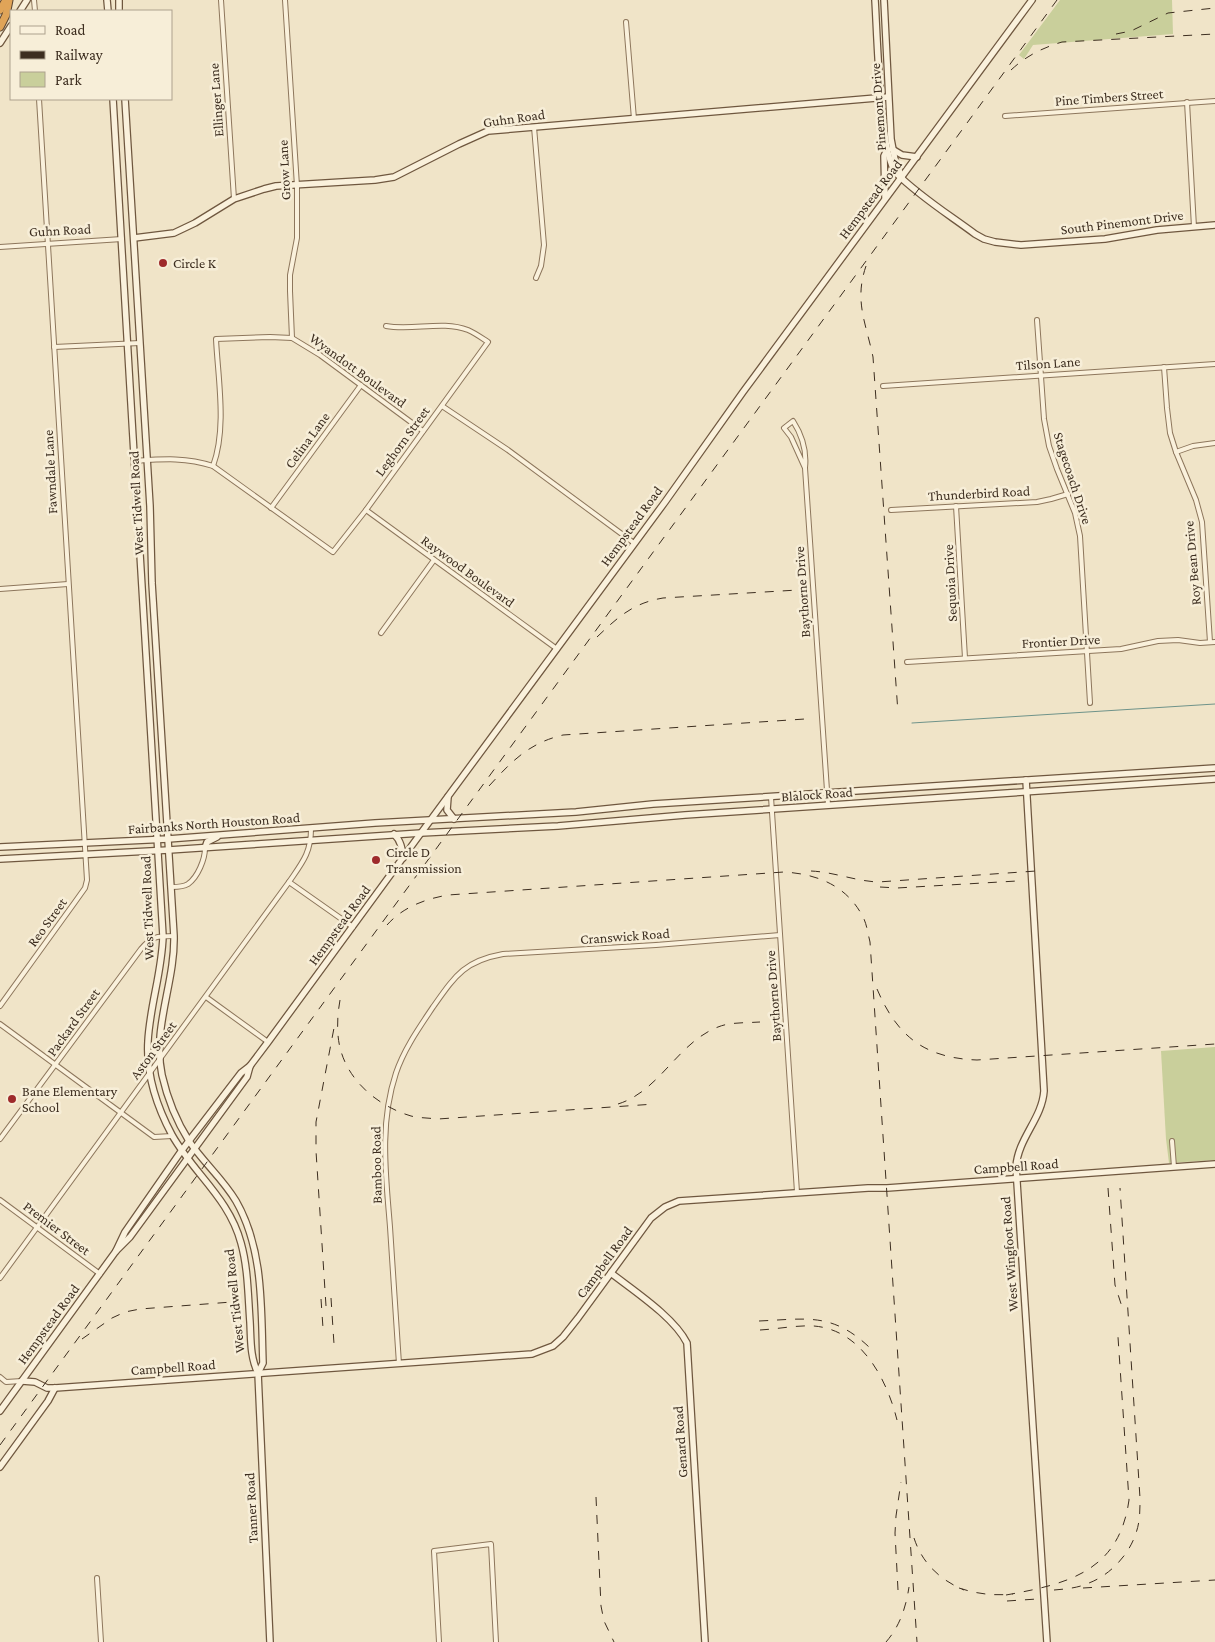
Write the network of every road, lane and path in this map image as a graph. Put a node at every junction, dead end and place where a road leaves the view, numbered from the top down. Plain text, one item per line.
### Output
1 (7, 0) edge
2 (221, 0) edge
3 (285, 0) edge
4 (875, 0) edge
5 (884, 0) edge
6 (1032, 0) edge
7 (0, 10) edge
8 (626, 22) dead end
9 (0, 27) edge
10 (10, 28) edge
11 (0, 43) edge
12 (881, 97) junction
13 (888, 97) junction
14 (39, 100) edge
15 (113, 100) edge
16 (125, 100) edge
17 (1215, 100) edge
18 (1187, 102) junction
19 (1005, 116) dead end
20 (634, 120) junction
21 (534, 127) junction
22 (889, 150) junction
23 (128, 151) junction
24 (117, 152) junction
25 (917, 157) junction
26 (902, 178) junction
27 (297, 186) junction
28 (885, 198) junction
29 (234, 199) junction
30 (1215, 225) edge
31 (1194, 227) junction
32 (134, 238) junction
33 (122, 239) junction
34 (48, 244) junction
35 (0, 246) edge
36 (536, 278) dead end
37 (1037, 320) dead end
38 (386, 326) dead end
39 (292, 338) junction
40 (140, 342) junction
41 (128, 343) junction
42 (54, 347) junction
43 (1215, 364) edge
44 (1164, 367) junction
45 (1041, 374) junction
46 (361, 385) junction
47 (883, 386) dead end
48 (144, 402) junction
49 (132, 403) junction
50 (442, 406) junction
51 (423, 431) junction
52 (1215, 443) edge
53 (1176, 452) junction
54 (147, 460) junction
55 (136, 461) junction
56 (213, 466) junction
57 (805, 468) junction
58 (1068, 494) junction
59 (956, 506) junction
60 (271, 508) junction
61 (366, 510) junction
62 (891, 510) dead end
63 (139, 536) junction
64 (151, 536) junction
65 (634, 543) junction
66 (434, 560) junction
67 (68, 584) junction
68 (0, 589) edge
69 (154, 609) junction
70 (142, 610) junction
71 (381, 633) dead end
72 (1210, 642) junction
73 (1215, 642) edge
74 (557, 649) junction
75 (1087, 651) junction
76 (965, 658) junction
77 (907, 662) dead end
78 (158, 681) junction
79 (147, 684) junction
80 (1090, 703) dead end
81 (151, 759) junction
82 (163, 759) junction
83 (1215, 768) edge
84 (1168, 770) junction
85 (1095, 775) junction
86 (1215, 779) edge
87 (1026, 780) junction
88 (1169, 782) junction
89 (922, 787) junction
90 (1096, 788) junction
91 (1026, 792) junction
92 (827, 793) junction
93 (448, 797) junction
94 (771, 797) junction
95 (923, 800) junction
96 (684, 802) junction
97 (828, 806) junction
98 (772, 809) junction
99 (597, 810) junction
100 (685, 815) junction
101 (512, 816) junction
102 (454, 819) junction
103 (429, 821) junction
104 (598, 822) junction
105 (311, 829) junction
106 (512, 829) junction
107 (420, 833) junction
108 (394, 834) junction
109 (219, 836) junction
110 (168, 839) junction
111 (157, 840) junction
112 (311, 841) junction
113 (85, 844) junction
114 (0, 848) edge
115 (205, 848) junction
116 (169, 850) junction
117 (158, 851) junction
118 (86, 855) junction
119 (403, 858) junction
120 (0, 859) edge
121 (290, 882) junction
122 (172, 887) junction
123 (353, 927) junction
124 (780, 935) junction
125 (163, 936) junction
126 (174, 936) junction
127 (473, 963) joint
128 (206, 997) junction
129 (154, 1000) junction
130 (165, 1002) junction
131 (0, 1006) edge
132 (0, 1024) edge
133 (268, 1042) junction
134 (160, 1061) junction
135 (56, 1064) junction
136 (250, 1066) junction
137 (150, 1073) junction
138 (227, 1092) junction
139 (233, 1096) junction
140 (120, 1112) junction
141 (172, 1136) junction
142 (0, 1140) edge
143 (189, 1141) junction
144 (1172, 1141) dead end
145 (194, 1148) junction
146 (182, 1150) junction
147 (187, 1157) junction
148 (1215, 1164) edge
149 (1174, 1167) junction
150 (1017, 1178) junction
151 (797, 1192) junction
152 (0, 1200) edge
153 (139, 1212) junction
154 (144, 1217) junction
155 (36, 1227) junction
156 (116, 1251) junction
157 (611, 1273) junction
158 (100, 1274) junction
159 (0, 1278) edge
160 (260, 1296) junction
161 (248, 1297) junction
162 (399, 1364) junction
163 (258, 1373) junction
164 (0, 1377) edge
165 (22, 1381) junction
166 (55, 1388) junction
167 (0, 1410) edge
168 (0, 1467) edge
169 (97, 1578) dead end
170 (101, 1642) edge
171 (270, 1642) edge
172 (439, 1642) edge
173 (496, 1642) edge
174 (705, 1642) edge
175 (1047, 1642) edge

1 - 7 highway
1 - 9 highway
2 - 29 street, Ellinger Lane
3 - 27 street, Grow Lane
4 - 12 main road, Pinemont Drive
5 - 13 main road, Pinemont Drive
6 - 25 main road, Hempstead Road
8 - 20 street
10 - 11 main road
12 - 13 main road, Guhn Road
12 - 20 main road, Guhn Road
12 - 22 main road, Pinemont Drive
13 - 22 main road, Pinemont Drive
14 - 34 street, Fawndale Lane
15 - 24 main road, West Tidwell Road
16 - 23 main road, West Tidwell Road
17 - 18 street, Pine Timbers Street
18 - 19 street, Pine Timbers Street
18 - 31 street
20 - 21 main road, Guhn Road
21 - 27 main road, Guhn Road
21 - 36 street
22 - 25 main road
22 - 26 main road, Pinemont Drive
22 - 28 main road
23 - 24 main road
23 - 32 main road, West Tidwell Road
24 - 33 main road, West Tidwell Road
25 - 26 main road, Hempstead Road
26 - 28 main road, Hempstead Road
26 - 31 main road, South Pinemont Drive
27 - 29 main road, Guhn Road
27 - 39 street, Grow Lane
28 - 65 main road, Hempstead Road
29 - 32 main road, Guhn Road
30 - 31 main road, South Pinemont Drive
32 - 40 main road, West Tidwell Road
33 - 34 street, Guhn Road
33 - 41 main road, West Tidwell Road
34 - 35 street, Guhn Road
34 - 42 street, Fawndale Lane
37 - 45 street, Stagecoach Drive
38 - 50 street, Leghorn Street
39 - 46 street, Wyandott Boulevard
39 - 56 street, Wyandott Boulevard
40 - 41 street
40 - 48 main road, West Tidwell Road
41 - 42 street
41 - 49 main road, West Tidwell Road
42 - 67 street, Fawndale Lane
43 - 44 street, Tilson Lane
44 - 45 street, Tilson Lane
44 - 53 street, Roy Bean Drive
45 - 47 street, Tilson Lane
45 - 58 street, Stagecoach Drive
46 - 51 street, Wyandott Boulevard
46 - 60 street, Celina Lane
48 - 49 main road
48 - 54 main road, West Tidwell Road
49 - 55 main road, West Tidwell Road
50 - 51 street, Leghorn Street
50 - 65 street
51 - 61 street, Leghorn Street
52 - 53 street
53 - 72 street, Roy Bean Drive
54 - 55 street
54 - 56 street
54 - 64 main road, West Tidwell Road
55 - 63 main road, West Tidwell Road
56 - 60 street
57 - 57 street, Baythorne Drive
57 - 92 street, Baythorne Drive
58 - 59 street, Thunderbird Road
58 - 75 street, Stagecoach Drive
59 - 62 street, Thunderbird Road
59 - 76 street, Sequoia Drive
60 - 61 street, Leghorn Street
61 - 66 street, Raywood Boulevard
63 - 64 main road
63 - 70 main road, West Tidwell Road
64 - 69 main road, West Tidwell Road
65 - 74 main road, Hempstead Road
66 - 71 street
66 - 74 street, Raywood Boulevard
67 - 68 street
67 - 113 street, Fawndale Lane
69 - 70 main road
69 - 78 main road, West Tidwell Road
70 - 79 main road, West Tidwell Road
72 - 73 street, Frontier Drive
72 - 75 street, Frontier Drive
74 - 93 main road, Hempstead Road
75 - 76 street, Frontier Drive
75 - 80 street, Stagecoach Drive
76 - 77 street, Frontier Drive
78 - 79 main road
78 - 82 main road, West Tidwell Road
79 - 81 main road, West Tidwell Road
81 - 82 main road
81 - 111 main road, West Tidwell Road
82 - 110 main road, West Tidwell Road
83 - 84 main road, Blalock Road
84 - 85 main road, Blalock Road
84 - 88 main road
85 - 87 main road, Blalock Road
85 - 90 main road
86 - 88 main road, Blalock Road
87 - 89 main road, Blalock Road
87 - 91 main road, West Wingfoot Road
88 - 90 main road, Blalock Road
89 - 92 main road, Blalock Road
89 - 95 main road
90 - 91 main road, Blalock Road
91 - 95 main road, Blalock Road
91 - 150 main road, West Wingfoot Road
92 - 94 main road, Blalock Road
92 - 97 street, Baythorne Drive
93 - 102 main road
93 - 103 main road, Hempstead Road
94 - 96 main road, Blalock Road
94 - 98 street, Baythorne Drive
95 - 97 main road, Blalock Road
96 - 99 main road, Blalock Road
96 - 100 main road
97 - 98 main road, Blalock Road
98 - 100 main road, Blalock Road
98 - 124 street, Baythorne Drive
99 - 101 main road, Blalock Road
99 - 104 main road
100 - 104 main road, Blalock Road
101 - 102 main road, Blalock Road
101 - 106 main road
102 - 103 main road, Blalock Road
103 - 105 main road, Fairbanks North Houston Road
103 - 107 main road, Hempstead Road
104 - 106 main road, Blalock Road
105 - 109 main road, Fairbanks North Houston Road
105 - 112 street, Aston Street
106 - 107 main road, Blalock Road
107 - 108 main road, Fairbanks North Houston Road
107 - 119 main road, Hempstead Road
108 - 112 main road, Fairbanks North Houston Road
108 - 119 main road
109 - 110 main road, Fairbanks North Houston Road
109 - 115 main road
110 - 111 main road, Fairbanks North Houston Road
110 - 116 main road, West Tidwell Road
111 - 113 main road, Fairbanks North Houston Road
111 - 117 main road, West Tidwell Road
112 - 115 main road, Fairbanks North Houston Road
112 - 121 street, Aston Street
113 - 114 main road, Fairbanks North Houston Road
113 - 118 street, Reo Street
115 - 116 main road, Fairbanks North Houston Road
115 - 122 street
116 - 117 main road, Fairbanks North Houston Road
116 - 122 main road, West Tidwell Road
117 - 118 main road, Fairbanks North Houston Road
117 - 125 main road, West Tidwell Road
118 - 120 main road, Fairbanks North Houston Road
118 - 131 street, Reo Street
119 - 123 main road, Hempstead Road
121 - 123 street
121 - 128 street, Aston Street
122 - 126 main road, West Tidwell Road
123 - 133 main road, Hempstead Road
124 - 127 street, Cranswick Road
124 - 151 street, Baythorne Drive
125 - 126 street, Packard Street
125 - 129 main road, West Tidwell Road
125 - 135 street, Packard Street
126 - 130 main road, West Tidwell Road
127 - 162 street, Bamboo Road
128 - 133 street
128 - 134 street, Aston Street
129 - 130 main road
129 - 137 main road, West Tidwell Road
130 - 134 main road, West Tidwell Road
132 - 135 street
133 - 136 main road, Hempstead Road
134 - 137 street, Aston Street
134 - 143 main road, West Tidwell Road
135 - 140 street
135 - 142 street, Packard Street
136 - 138 main road, Hempstead Road
136 - 139 main road, Hempstead Road
137 - 140 street, Aston Street
137 - 141 main road, West Tidwell Road
138 - 139 main road
138 - 143 main road, Hempstead Road
139 - 145 main road, Hempstead Road
140 - 141 street
140 - 155 street, Aston Street
141 - 146 main road, West Tidwell Road
143 - 145 main road, West Tidwell Road
143 - 146 main road, Hempstead Road
144 - 149 street
145 - 147 main road, Hempstead Road
145 - 160 main road, West Tidwell Road
146 - 147 main road, West Tidwell Road
146 - 153 main road, Hempstead Road
147 - 154 main road, Hempstead Road
147 - 161 main road, West Tidwell Road
148 - 149 main road, Campbell Road
149 - 150 main road, Campbell Road
150 - 151 main road, Campbell Road
150 - 175 main road, West Wingfoot Road
151 - 157 main road, Campbell Road
152 - 155 street, Premier Street
153 - 154 main road
153 - 156 main road, Hempstead Road
154 - 156 main road, Hempstead Road
155 - 158 street, Premier Street
155 - 159 street, Aston Street
156 - 158 main road, Hempstead Road
157 - 162 main road, Campbell Road
157 - 174 main road, Genard Road
158 - 165 main road, Hempstead Road
160 - 161 main road
160 - 163 main road, West Tidwell Road
161 - 163 main road, West Tidwell Road
162 - 163 main road, Campbell Road
163 - 166 main road, Campbell Road
163 - 171 main road, Tanner Road
164 - 165 street
165 - 166 main road, Campbell Road
165 - 167 main road, Hempstead Road
166 - 168 main road
169 - 170 street
172 - 173 street

